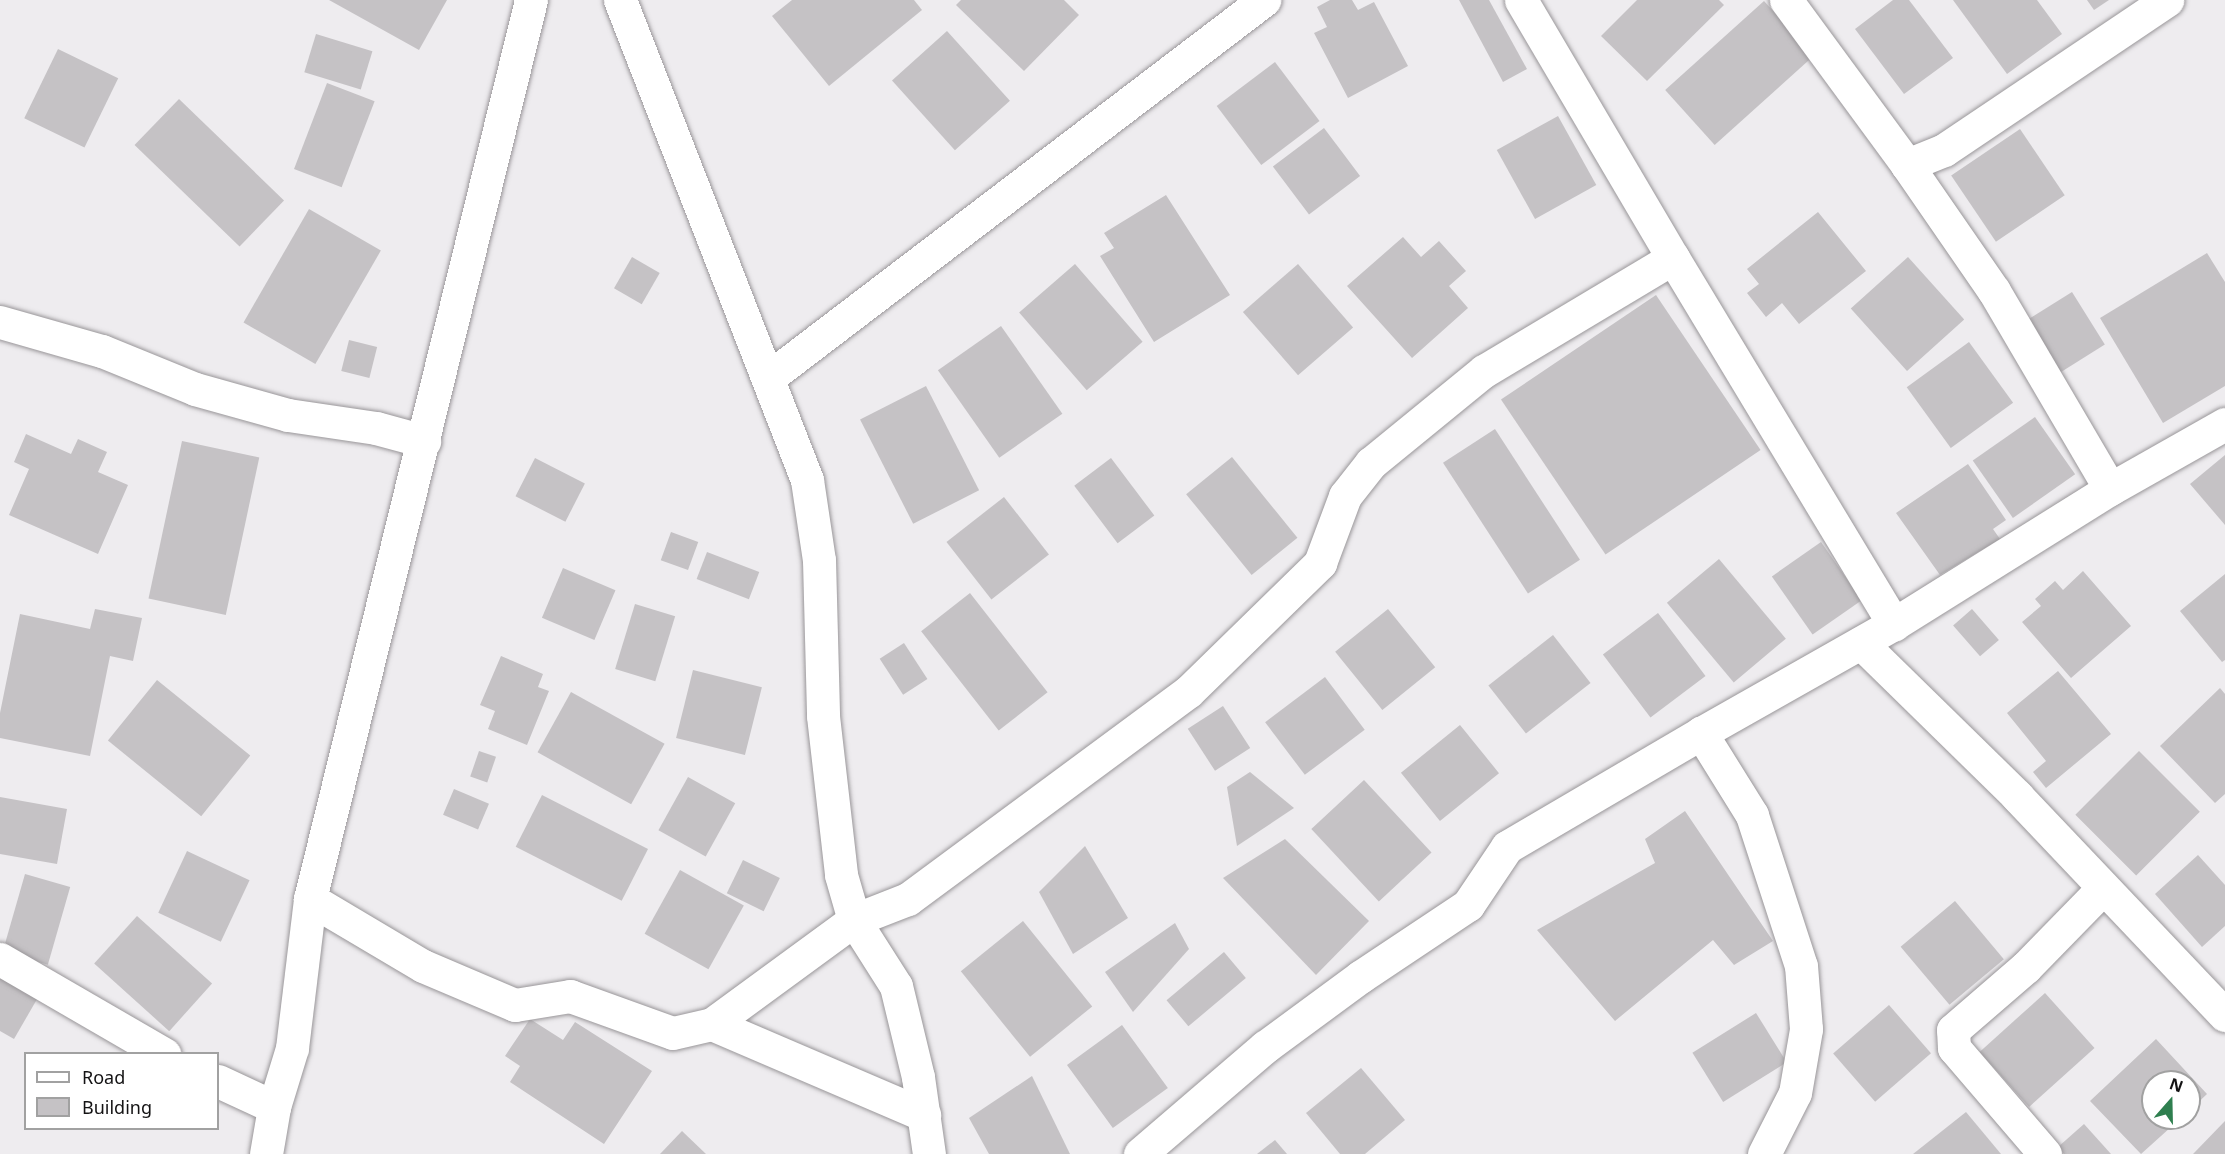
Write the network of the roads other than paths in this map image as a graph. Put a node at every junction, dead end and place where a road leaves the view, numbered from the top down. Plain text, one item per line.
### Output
1 (531, 0) edge
2 (620, 0) edge
3 (1264, 0) edge
4 (1521, 0) edge
5 (1786, 0) edge
6 (2167, 0) edge
7 (1907, 165) junction
8 (1673, 258) junction
9 (0, 322) edge
10 (768, 378) junction
11 (2225, 424) edge
12 (424, 441) junction
13 (2110, 489) junction
14 (1894, 624) junction
15 (1861, 643) junction
16 (1701, 733) junction
17 (2103, 888) junction
18 (310, 898) junction
19 (854, 920) junction
20 (0, 959) edge
21 (2225, 1015) edge
22 (712, 1024) junction
23 (162, 1052) edge
24 (219, 1081) edge
25 (274, 1107) junction
26 (924, 1114) junction
27 (266, 1154) edge
28 (929, 1154) edge
29 (1140, 1154) edge
30 (1764, 1154) edge
31 (2045, 1154) edge

1 - 12 street
2 - 10 street
3 - 10 street
4 - 8 street
5 - 7 street
6 - 7 street
7 - 13 street
8 - 14 street
8 - 19 street
9 - 12 street
10 - 19 street
11 - 13 street
12 - 18 street
13 - 14 street
14 - 15 street
15 - 16 street
15 - 17 street
16 - 29 street
16 - 30 street
17 - 21 street
17 - 31 street
18 - 22 street
18 - 25 street
19 - 22 street
19 - 26 street
20 - 23 street
22 - 26 street
24 - 25 street
25 - 27 street
26 - 28 street

